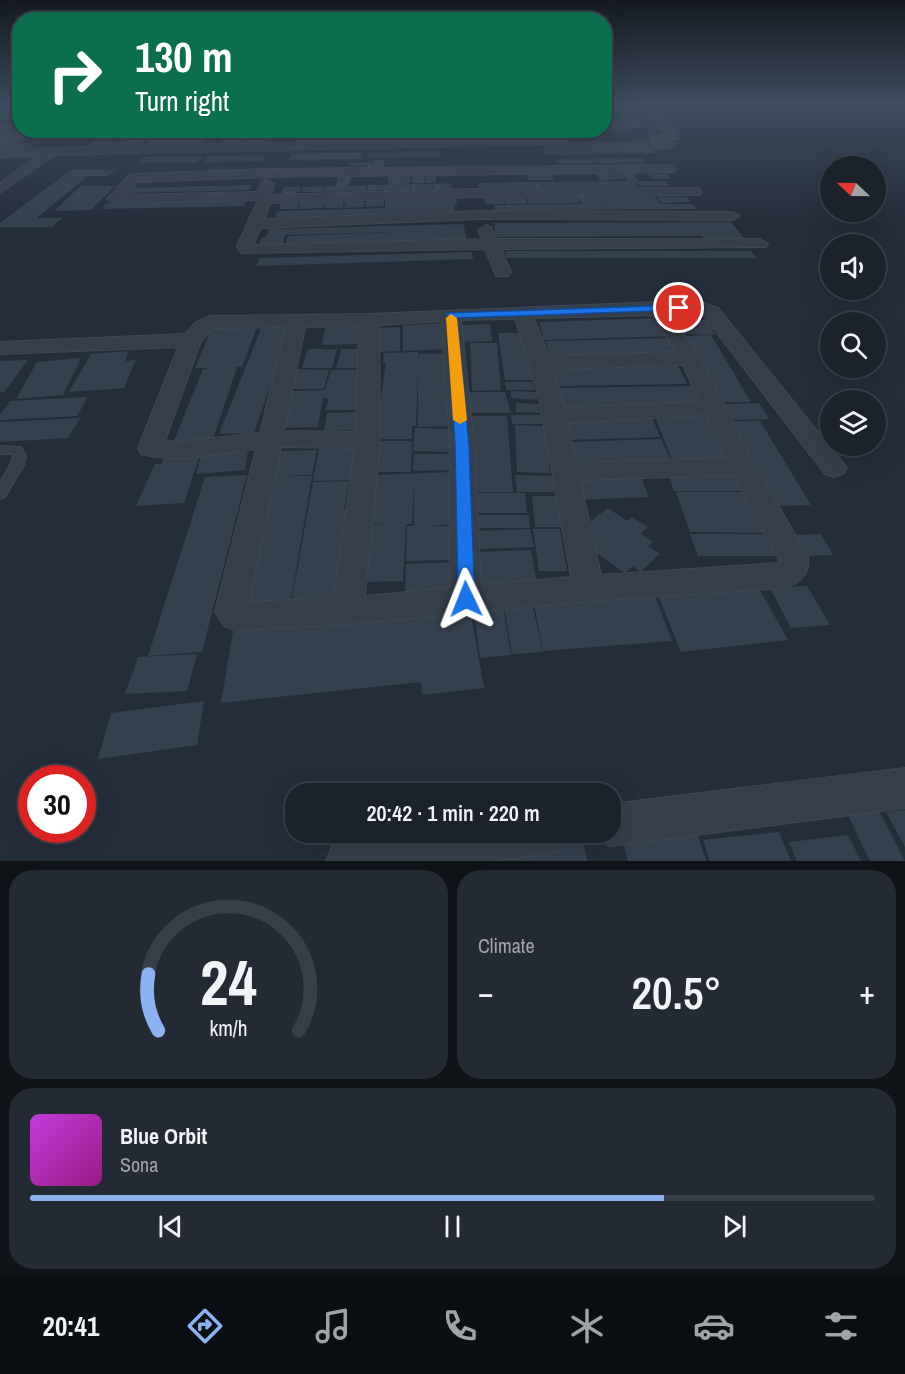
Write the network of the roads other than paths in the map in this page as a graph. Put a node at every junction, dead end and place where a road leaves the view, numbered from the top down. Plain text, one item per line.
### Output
1 (61, 144) edge
2 (277, 144) edge
3 (477, 144) edge
4 (669, 145) dead end
5 (459, 146) junction
6 (274, 150) junction
7 (52, 151) junction
8 (0, 153) edge
9 (156, 155) dead end
10 (670, 169) dead end
11 (464, 171) junction
12 (270, 173) junction
13 (0, 189) edge
14 (472, 192) junction
15 (695, 192) dead end
16 (265, 197) junction
17 (480, 215) junction
18 (733, 216) dead end
19 (253, 224) junction
20 (760, 243) dead end
21 (491, 244) junction
22 (502, 272) dead end
23 (658, 308) junction
24 (523, 314) junction
25 (451, 315) junction
26 (297, 320) junction
27 (369, 320) junction
28 (191, 340) junction
29 (0, 348) edge
30 (690, 358) junction
31 (541, 363) junction
32 (714, 408) junction
33 (554, 416) junction
34 (271, 438) junction
35 (368, 440) junction
36 (0, 450) edge
37 (742, 466) junction
38 (834, 468) dead end
39 (567, 471) junction
40 (0, 494) edge
41 (588, 588) junction
42 (466, 599) junction
43 (348, 611) junction
44 (905, 788) edge
45 (621, 824) edge
46 (474, 843) edge
47 (347, 861) edge

1 - 7 street
2 - 6 street
3 - 5 street
4 - 5 street
5 - 6 street
5 - 11 street
6 - 7 street
6 - 9 street
6 - 12 street
7 - 8 street
7 - 13 street
10 - 11 street
11 - 12 street
11 - 14 street
12 - 16 street
12 - 16 street
14 - 15 street
14 - 16 street
14 - 17 street
16 - 19 street
17 - 18 street
17 - 19 street
17 - 21 street
19 - 21 street
20 - 21 street
21 - 22 street
23 - 24 street
23 - 30 street
23 - 38 street
24 - 25 street
24 - 31 street
25 - 27 street
25 - 42 street
26 - 27 street
26 - 28 street
26 - 34 street
27 - 35 street
28 - 29 street
28 - 34 street
30 - 31 street
30 - 32 street
31 - 33 street
32 - 33 street
32 - 37 street
33 - 39 street
34 - 35 street
34 - 43 street
35 - 43 street
36 - 40 lane
37 - 39 street
37 - 41 street
39 - 41 street
41 - 42 street
42 - 43 street
44 - 45 street
46 - 47 street

